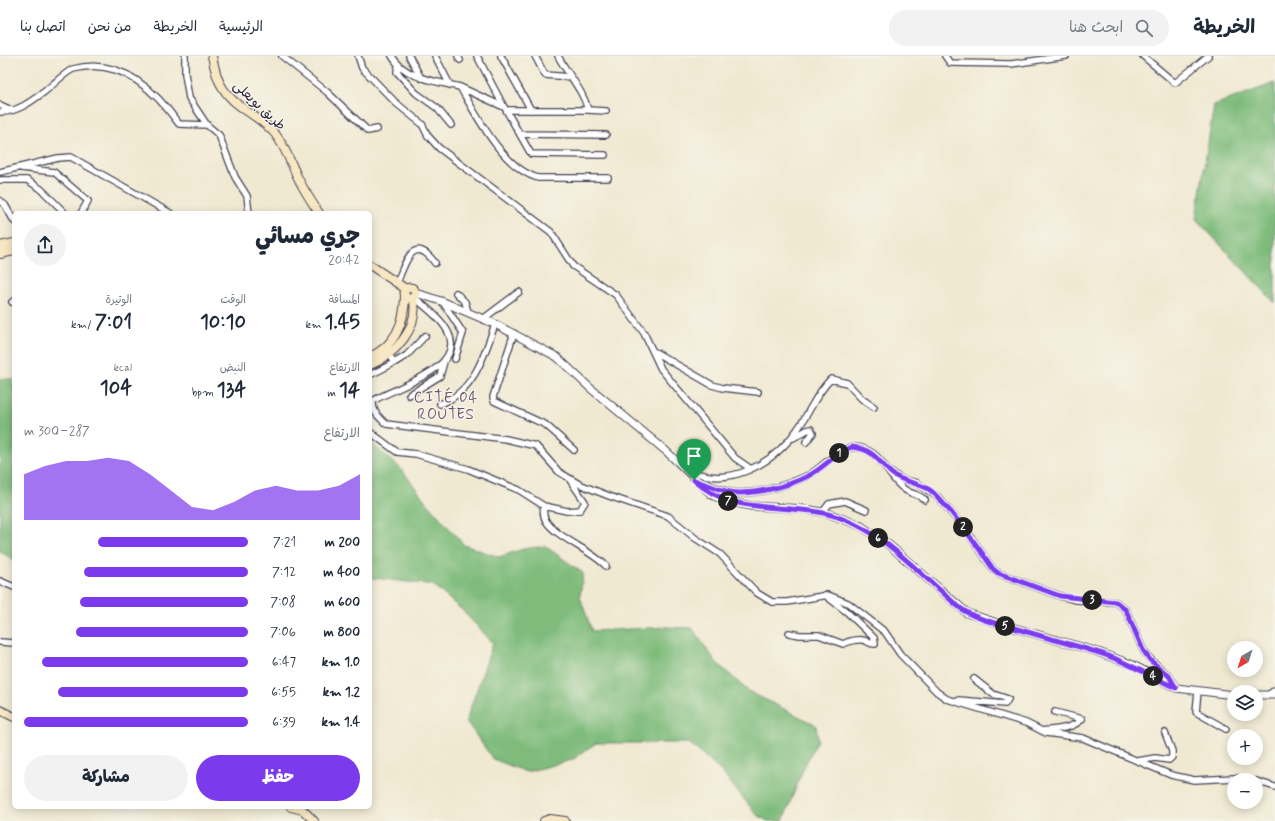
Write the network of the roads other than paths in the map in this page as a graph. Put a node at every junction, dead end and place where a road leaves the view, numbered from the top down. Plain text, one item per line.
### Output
1 (185, 56) edge
2 (212, 56) edge
3 (282, 56) edge
4 (358, 56) edge
5 (392, 56) edge
6 (409, 56) edge
7 (435, 56) edge
8 (477, 56) edge
9 (501, 56) edge
10 (535, 56) edge
11 (558, 56) edge
12 (945, 56) edge
13 (1066, 56) edge
14 (1143, 56) edge
15 (1208, 56) edge
16 (398, 66) junction
17 (571, 77) junction
18 (421, 78) junction
19 (450, 85) junction
20 (460, 87) junction
21 (0, 105) edge
22 (505, 109) junction
23 (12, 110) junction
24 (531, 110) junction
25 (588, 110) junction
26 (606, 111) dead end
27 (0, 112) edge
28 (207, 125) junction
29 (451, 126) dead end
30 (377, 129) dead end
31 (520, 134) junction
32 (606, 135) dead end
33 (605, 155) dead end
34 (15, 168) junction
35 (0, 172) edge
36 (608, 178) dead end
37 (0, 180) edge
38 (0, 201) edge
39 (63, 211) edge
40 (82, 211) edge
41 (166, 211) edge
42 (249, 211) edge
43 (318, 211) edge
44 (12, 217) edge
45 (12, 243) edge
46 (0, 246) edge
47 (12, 251) edge
48 (0, 254) edge
49 (435, 263) dead end
50 (372, 266) edge
51 (397, 283) junction
52 (519, 292) dead end
53 (456, 293) dead end
54 (411, 294) junction
55 (441, 301) junction
56 (458, 307) junction
57 (468, 312) junction
58 (454, 318) junction
59 (483, 319) junction
60 (495, 324) junction
61 (514, 333) junction
62 (425, 336) dead end
63 (653, 351) junction
64 (389, 355) junction
65 (372, 356) edge
66 (455, 359) dead end
67 (444, 361) junction
68 (394, 363) junction
69 (372, 364) edge
70 (372, 374) edge
71 (758, 392) dead end
72 (410, 395) dead end
73 (440, 404) dead end
74 (874, 406) dead end
75 (372, 433) edge
76 (788, 441) junction
77 (806, 442) dead end
78 (574, 450) dead end
79 (680, 465) junction
80 (751, 469) junction
81 (890, 472) junction
82 (568, 478) junction
83 (694, 480) junction
84 (925, 500) dead end
85 (544, 506) junction
86 (866, 510) dead end
87 (823, 512) junction
88 (606, 566) dead end
89 (0, 581) edge
90 (12, 586) edge
91 (825, 595) junction
92 (789, 633) dead end
93 (0, 642) edge
94 (12, 643) edge
95 (974, 679) dead end
96 (1176, 688) junction
97 (1275, 690) edge
98 (1198, 691) junction
99 (1227, 694) edge
100 (1271, 695) edge
101 (947, 699) junction
102 (0, 710) edge
103 (1055, 712) dead end
104 (12, 716) edge
105 (1226, 728) dead end
106 (1041, 731) junction
107 (1165, 733) dead end
108 (1138, 761) junction
109 (1227, 778) edge
110 (1263, 783) edge
111 (1275, 787) edge
112 (299, 809) edge
113 (314, 821) edge
114 (544, 821) edge
115 (565, 821) edge

1 - 28 street
2 - 43 main road, طريق بويعلى
3 - 30 street
4 - 63 street
5 - 16 street
6 - 18 street
7 - 19 street
8 - 22 street
9 - 24 street
10 - 17 street
11 - 17 street
12 - 13 street
14 - 15 street
16 - 18 street
16 - 29 street
17 - 25 street
18 - 19 street
19 - 20 street
20 - 22 street
20 - 36 street
21 - 23 street
22 - 24 street
22 - 31 street
23 - 27 street
23 - 28 street
24 - 25 street
25 - 26 street
28 - 42 street
31 - 32 street
31 - 33 street
34 - 35 street
34 - 40 street
34 - 41 street
37 - 39 street
38 - 44 street
45 - 46 main road
47 - 48 main road
49 - 51 street
50 - 51 main road
51 - 54 main road
52 - 59 street
53 - 57 street
54 - 55 street
54 - 64 main road
54 - 65 main road
54 - 67 street
55 - 56 street
55 - 58 street
56 - 57 street
56 - 58 street
57 - 59 street
58 - 66 street
59 - 60 street
60 - 61 street
60 - 73 street
61 - 78 street
61 - 79 street
62 - 68 street
63 - 71 street
63 - 80 street
64 - 68 street
64 - 69 main road
67 - 72 street
67 - 82 street
68 - 70 street
74 - 76 street
75 - 85 street
76 - 77 street
76 - 80 street
79 - 80 street
79 - 83 street
81 - 83 street
81 - 84 street
81 - 96 street
82 - 85 street
82 - 91 street
83 - 87 street
85 - 88 street
86 - 87 street
87 - 96 street
89 - 90 street
91 - 92 street
91 - 101 street
93 - 94 street
95 - 101 street
96 - 98 street
97 - 100 street
98 - 99 street
98 - 105 street
101 - 106 street
102 - 104 main road
103 - 106 street
106 - 108 street
107 - 108 street
108 - 109 street
110 - 111 street
112 - 113 main road
114 - 115 main road

